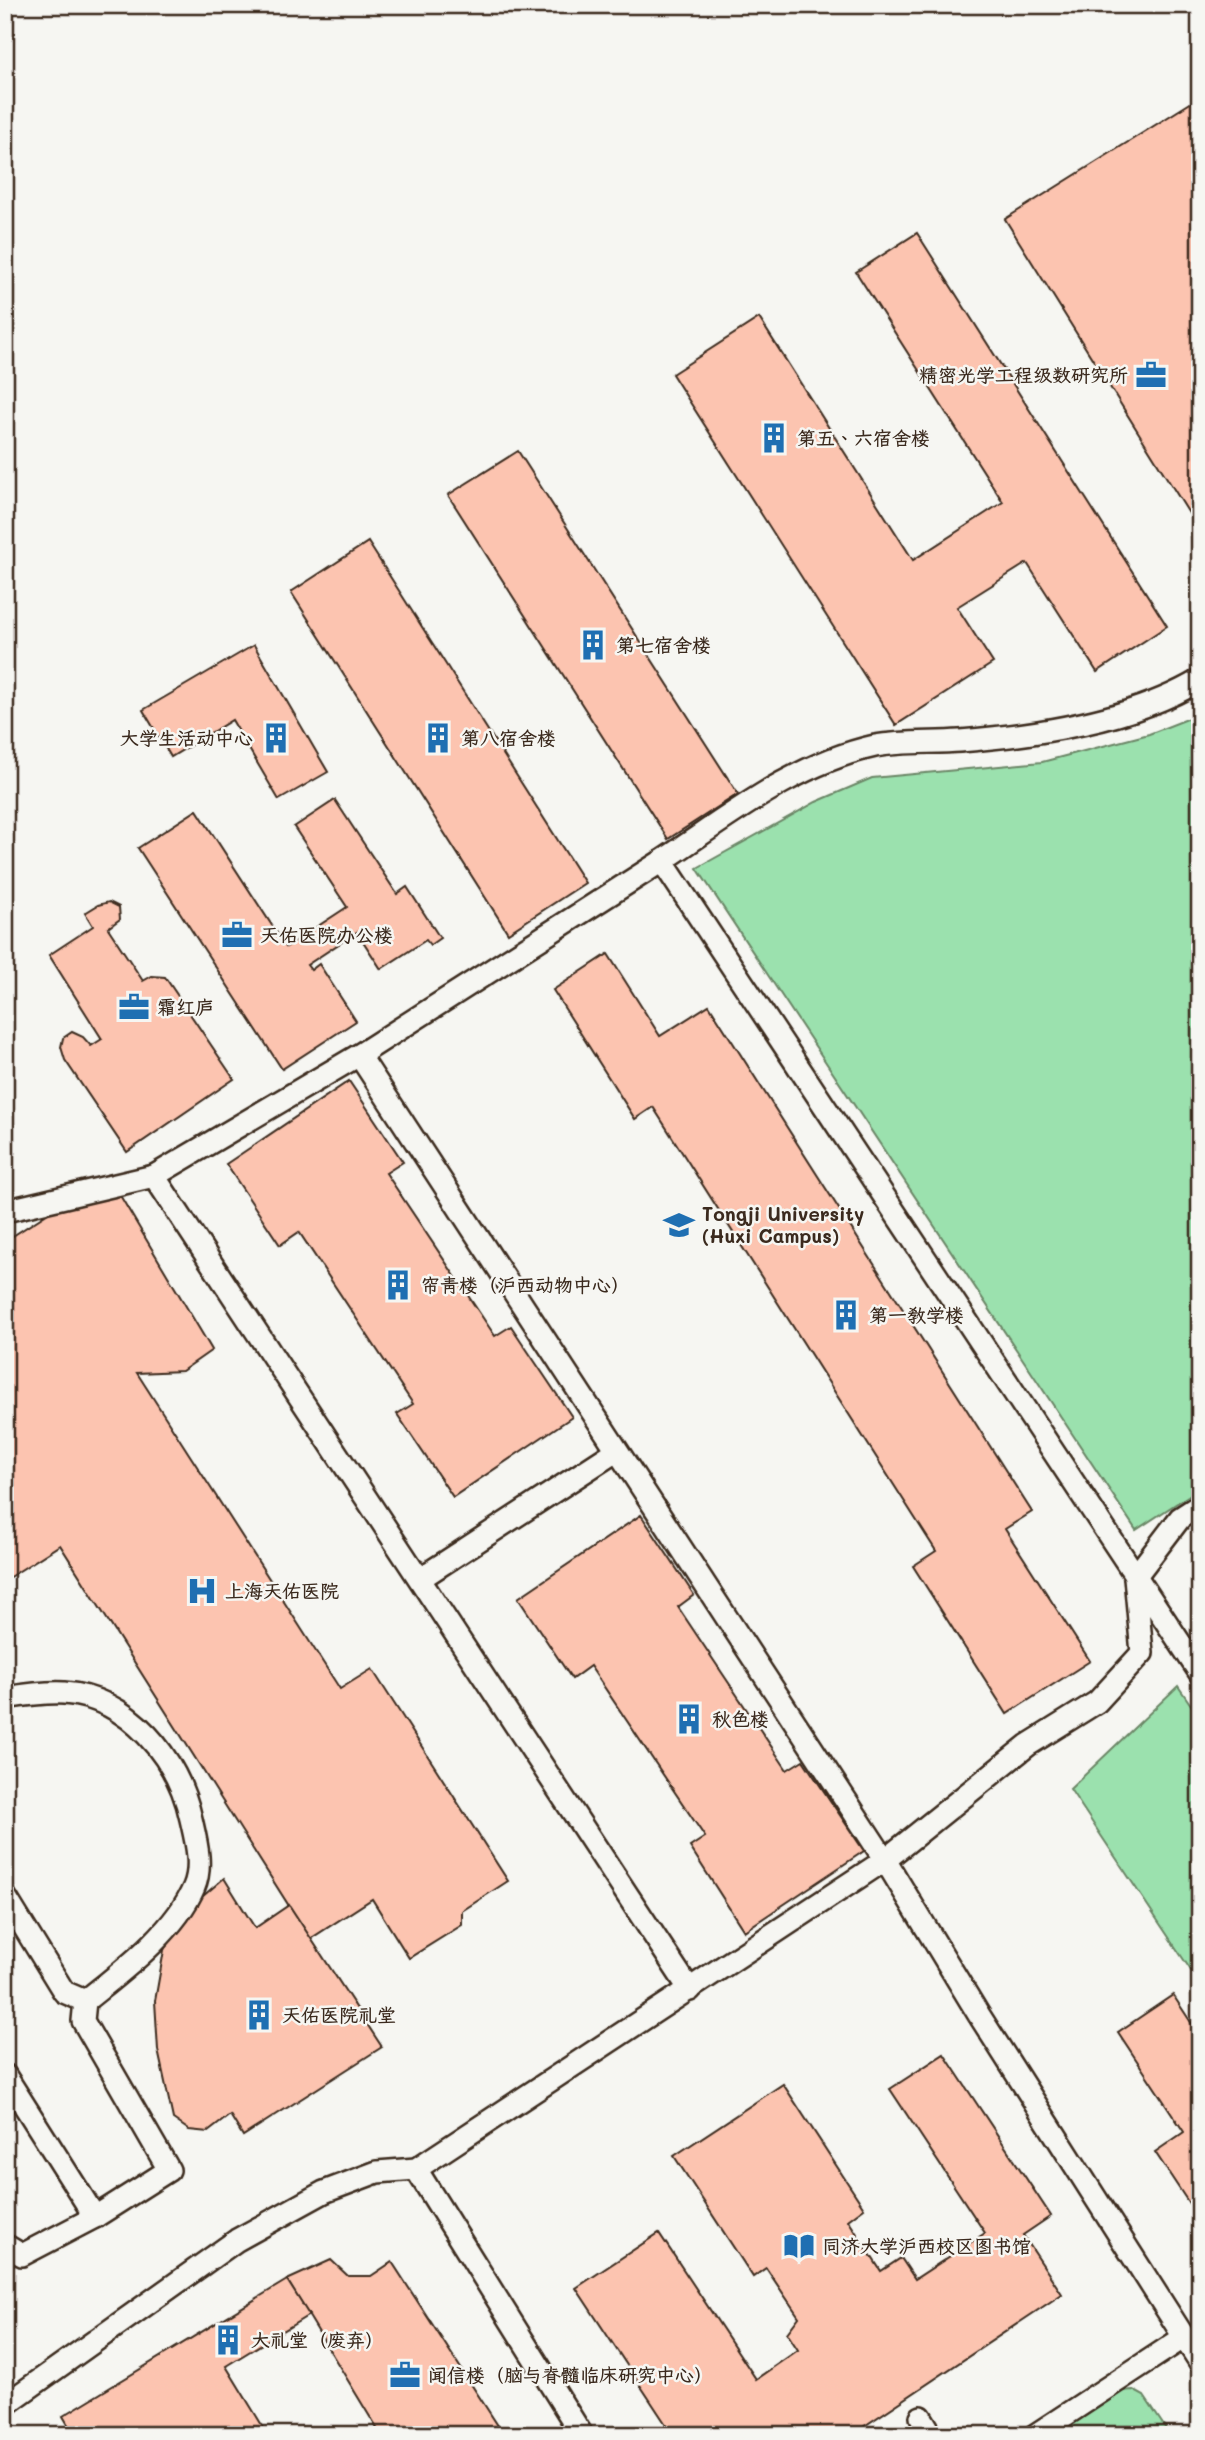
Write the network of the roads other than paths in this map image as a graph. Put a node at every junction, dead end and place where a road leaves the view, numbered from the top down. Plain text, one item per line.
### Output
1 (1200, 680) edge
2 (662, 861) junction
3 (359, 1055) junction
4 (154, 1176) junction
5 (5, 1211) edge
6 (617, 1451) junction
7 (1200, 1505) edge
8 (1135, 1577) junction
9 (421, 1578) junction
10 (1200, 1673) edge
11 (5, 1698) edge
12 (886, 1860) junction
13 (5, 1896) edge
14 (690, 1990) junction
15 (85, 2001) junction
16 (5, 2075) edge
17 (416, 2169) junction
18 (95, 2217) junction
19 (5, 2245) edge
20 (1183, 2338) junction
21 (1200, 2362) edge
22 (5, 2405) edge
23 (582, 2435) edge
24 (1035, 2435) edge

1 - 2 lane
2 - 3 lane
2 - 8 lane
3 - 4 lane
3 - 6 lane
4 - 5 lane
4 - 9 lane
6 - 9 lane
6 - 12 lane
7 - 8 lane
8 - 10 lane
8 - 12 lane
9 - 14 lane
11 - 15 lane
12 - 14 lane
12 - 20 lane
13 - 15 lane
14 - 17 lane
15 - 18 lane
16 - 18 lane
17 - 22 lane
17 - 23 lane
18 - 19 lane
20 - 21 lane
20 - 24 lane

